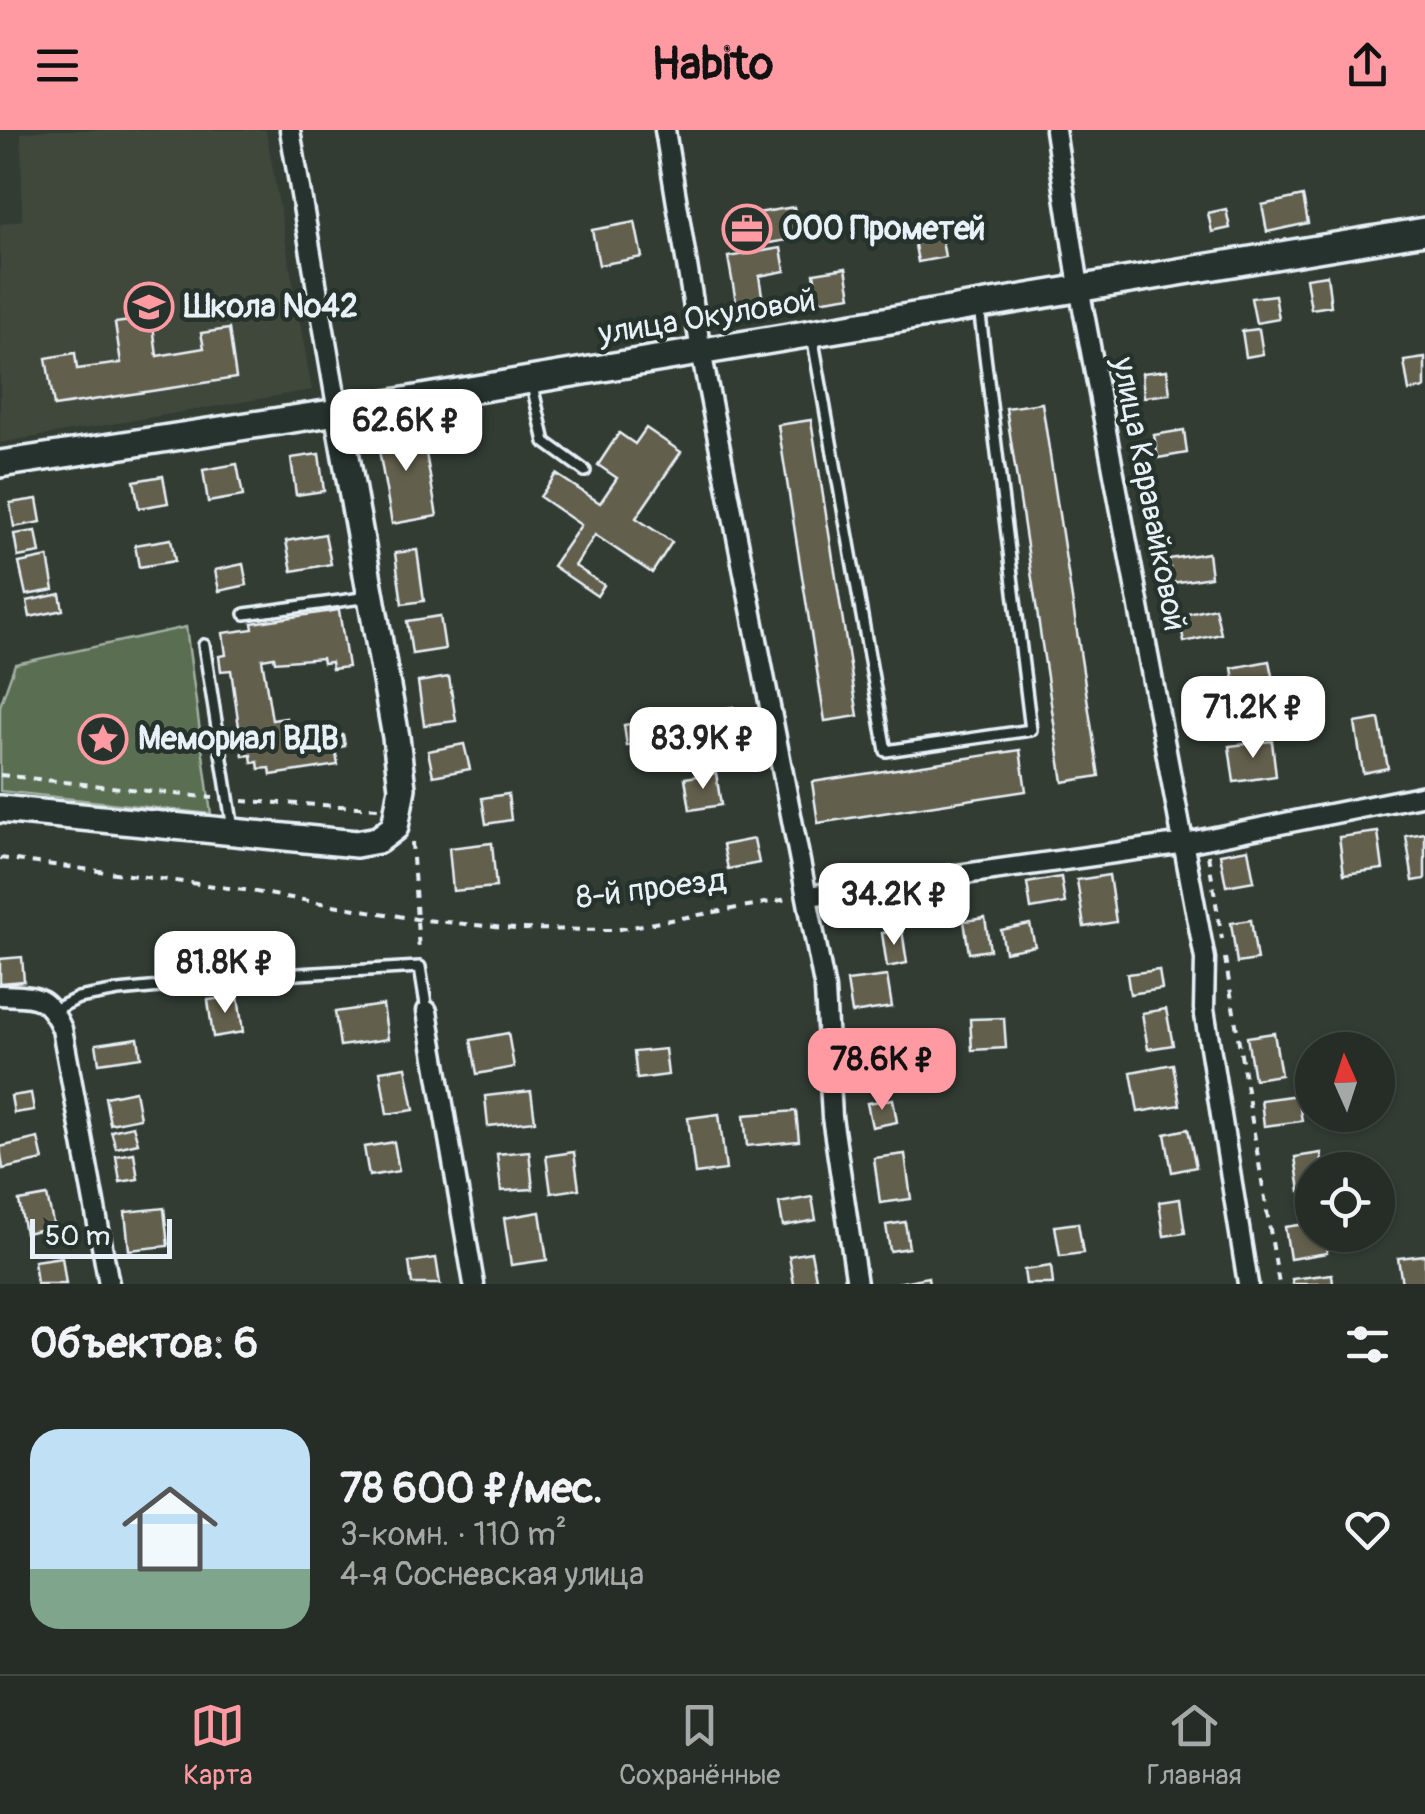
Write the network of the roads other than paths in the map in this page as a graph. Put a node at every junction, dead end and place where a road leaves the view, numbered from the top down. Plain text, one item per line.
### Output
1 (290, 130) edge
2 (665, 130) edge
3 (1055, 130) edge
4 (1425, 231) edge
5 (1079, 287) junction
6 (978, 305) junction
7 (811, 333) junction
8 (701, 351) junction
9 (530, 380) junction
10 (338, 412) junction
11 (0, 464) edge
12 (585, 472) dead end
13 (372, 597) junction
14 (245, 614) dead end
15 (204, 645) dead end
16 (1425, 794) edge
17 (0, 808) edge
18 (234, 832) junction
19 (1185, 843) junction
20 (808, 896) junction
21 (0, 996) edge
22 (54, 1010) junction
23 (427, 1011) joint
24 (108, 1284) edge
25 (474, 1284) edge
26 (857, 1284) edge
27 (1248, 1284) edge

1 - 10 street
2 - 8 street
3 - 5 street, улица Каравайковой
4 - 5 main road, улица Окуловой
5 - 6 main road, улица Окуловой
5 - 19 street, улица Каравайковой
6 - 7 main road, улица Окуловой
6 - 7 lane
7 - 8 main road, улица Окуловой
8 - 9 main road, улица Окуловой
8 - 20 street
9 - 10 main road, улица Окуловой
9 - 12 lane
10 - 11 main road, улица Окуловой
10 - 13 main road
13 - 14 lane
13 - 18 main road
15 - 18 lane
16 - 19 street
17 - 18 main road
19 - 20 street
19 - 27 street, улица Каравайковой
20 - 26 street
21 - 22 street
22 - 23 lane
22 - 24 street
23 - 25 street

